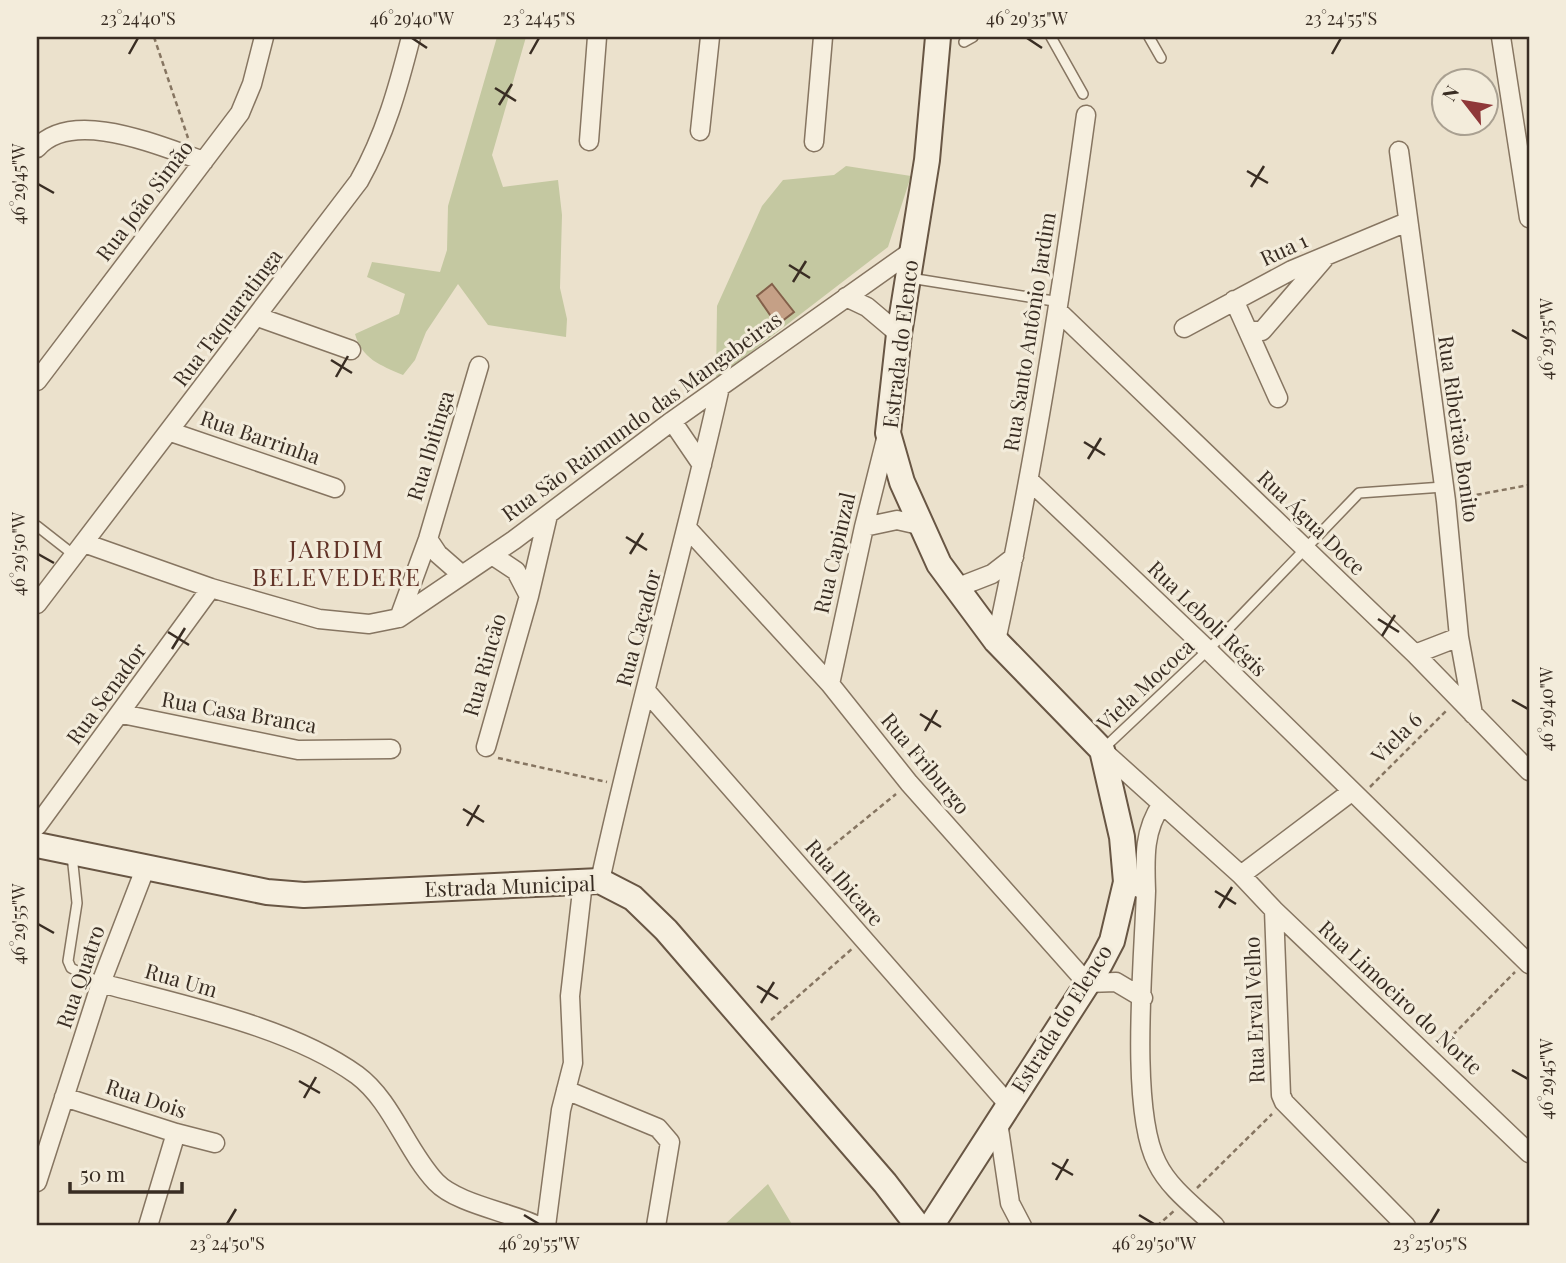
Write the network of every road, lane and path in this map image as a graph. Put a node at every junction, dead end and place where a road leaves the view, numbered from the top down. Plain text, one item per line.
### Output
1 (154, 37) edge
2 (264, 37) edge
3 (411, 37) edge
4 (597, 37) edge
5 (710, 37) edge
6 (823, 37) edge
7 (938, 37) edge
8 (973, 37) edge
9 (1051, 37) edge
10 (1149, 37) edge
11 (1501, 37) edge
12 (964, 42) dead end
13 (1161, 58) dead end
14 (1083, 94) dead end
15 (1086, 115) dead end
16 (701, 131) dead end
17 (589, 141) dead end
18 (814, 142) dead end
19 (37, 148) edge
20 (1399, 151) dead end
21 (200, 159) junction
22 (1529, 218) edge
23 (1407, 222) junction
24 (912, 251) junction
25 (1326, 256) junction
26 (908, 277) junction
27 (846, 297) junction
28 (1234, 300) junction
29 (1059, 307) junction
30 (258, 317) junction
31 (1184, 328) dead end
32 (1248, 331) junction
33 (899, 334) junction
34 (351, 350) dead end
35 (479, 366) dead end
36 (37, 381) edge
37 (720, 387) junction
38 (1278, 398) dead end
39 (671, 421) junction
40 (170, 432) junction
41 (888, 433) junction
42 (702, 465) junction
43 (1030, 481) junction
44 (1529, 485) edge
45 (335, 488) dead end
46 (1445, 494) junction
47 (548, 516) junction
48 (919, 525) junction
49 (37, 526) edge
50 (864, 527) junction
51 (688, 529) junction
52 (428, 538) junction
53 (79, 549) junction
54 (1307, 551) junction
55 (492, 555) junction
56 (1014, 557) junction
57 (462, 575) junction
58 (956, 588) junction
59 (211, 589) junction
60 (529, 596) junction
61 (37, 604) edge
62 (398, 618) junction
63 (1460, 637) junction
64 (996, 641) junction
65 (1208, 650) junction
66 (1415, 654) junction
67 (830, 684) junction
68 (646, 691) junction
69 (1458, 698) junction
70 (122, 714) junction
71 (1473, 714) junction
72 (486, 747) joint
73 (391, 749) dead end
74 (1102, 750) junction
75 (1529, 771) edge
76 (909, 783) junction
77 (621, 785) junction
78 (1354, 796) junction
79 (1162, 804) junction
80 (37, 826) edge
81 (37, 845) edge
82 (71, 853) junction
83 (145, 869) junction
84 (803, 871) junction
85 (1241, 875) junction
86 (591, 881) junction
87 (1136, 887) junction
88 (1274, 910) junction
89 (863, 939) junction
90 (1527, 963) edge
91 (102, 983) junction
92 (1087, 983) junction
93 (1143, 999) junction
94 (755, 1034) junction
95 (1430, 1058) junction
96 (566, 1090) junction
97 (64, 1097) junction
98 (1284, 1102) junction
99 (1003, 1113) junction
100 (176, 1133) junction
101 (215, 1143) dead end
102 (1529, 1153) edge
103 (37, 1182) edge
104 (1186, 1199) junction
105 (148, 1226) edge
106 (538, 1226) edge
107 (546, 1226) edge
108 (656, 1226) edge
109 (918, 1226) edge
110 (931, 1226) edge
111 (1022, 1226) edge
112 (1157, 1226) edge
113 (1215, 1226) edge
114 (1406, 1226) edge

1 - 21 path
2 - 21 street, Rua João Simão
3 - 30 street, Rua Taquaratinga
4 - 17 street
5 - 16 street
6 - 18 street
7 - 24 street, Estrada do Elenco
8 - 12 lane
9 - 14 lane
10 - 13 lane
11 - 22 street
15 - 29 street, Rua Santo Antônio Jardim
19 - 21 street
20 - 23 street, Rua Ribeirão Bonito
21 - 36 street, Rua João Simão
23 - 25 street, Rua 1
23 - 46 street, Rua Ribeirão Bonito
24 - 26 street, Estrada do Elenco
24 - 27 street, Rua São Raimundo das Mangabeiras
25 - 28 street, Rua 1
25 - 32 street
26 - 29 lane
26 - 33 street, Estrada do Elenco
27 - 33 street
27 - 37 street, Rua São Raimundo das Mangabeiras
28 - 31 street, Rua 1
28 - 32 street
29 - 43 street, Rua Santo Antônio Jardim
29 - 54 street, Rua Água Doce
30 - 34 street
30 - 40 street, Rua Taquaratinga
32 - 38 street
33 - 41 street, Estrada do Elenco
35 - 52 street, Rua Ibitinga
37 - 39 street, Rua São Raimundo das Mangabeiras
37 - 42 street, Rua Caçador
39 - 42 street
39 - 47 street, Rua São Raimundo das Mangabeiras
40 - 45 street, Rua Barrinha
40 - 53 street, Rua Taquaratinga
41 - 48 street, Estrada do Elenco
41 - 50 street, Rua Capinzal
42 - 51 street, Rua Caçador
43 - 56 street, Rua Santo Antônio Jardim
43 - 65 street, Rua Leboli Régis
44 - 46 path
46 - 54 lane, Viela Mococa
46 - 63 street, Rua Ribeirão Bonito
47 - 55 street, Rua São Raimundo das Mangabeiras
47 - 60 street, Rua Rincão
48 - 50 street
48 - 58 street, Estrada do Elenco
49 - 53 lane
50 - 67 street, Rua Capinzal
51 - 67 street, Rua Friburgo
51 - 68 street, Rua Caçador
52 - 57 street
52 - 62 street, Rua Ibitinga
53 - 59 street
53 - 61 street, Rua Taquaratinga
54 - 65 lane, Viela Mococa
54 - 66 street, Rua Água Doce
55 - 57 street, Rua São Raimundo das Mangabeiras
55 - 60 street, Rua Rincão
56 - 58 street
56 - 64 street, Rua Santo Antônio Jardim
57 - 62 street, Rua São Raimundo das Mangabeiras
58 - 64 street, Estrada do Elenco
59 - 62 street
59 - 70 street, Rua Senador
60 - 72 street, Rua Rincão
63 - 66 street
63 - 71 street, Rua Ribeirão Bonito
64 - 74 street, Estrada do Elenco
65 - 74 lane, Viela Mococa
65 - 78 street, Rua Leboli Régis
66 - 69 street, Rua Água Doce
67 - 76 street, Rua Friburgo
68 - 77 street, Rua Caçador
68 - 84 street, Rua Ibicare
69 - 71 street, Rua Água Doce
69 - 78 path, Viela 6
70 - 73 street, Rua Casa Branca
70 - 80 street, Rua Senador
71 - 75 street, Rua Água Doce
72 - 77 path
74 - 79 street, Estrada do Elenco
74 - 87 street, Estrada do Elenco
76 - 84 path
76 - 92 street, Rua Friburgo
77 - 86 street, Rua Caçador
78 - 85 street
78 - 90 street
79 - 85 street, Estrada do Elenco
79 - 87 street, Estrada do Elenco
81 - 82 street, Estrada Municipal
82 - 83 street, Estrada Municipal
82 - 91 lane
83 - 86 street, Estrada Municipal
83 - 91 street, Rua Quatro
84 - 89 street, Rua Ibicare
85 - 88 street, Rua Limoeiro do Norte
86 - 94 street, Estrada Municipal
86 - 96 street, Rua Caçador
87 - 92 street, Estrada do Elenco
87 - 93 street
88 - 95 street, Rua Limoeiro do Norte
88 - 98 street, Rua Erval Velho
89 - 94 path
89 - 99 street, Rua Ibicare
90 - 95 path
91 - 97 street, Rua Quatro
91 - 106 street, Rua Um
92 - 93 street
92 - 99 street, Estrada do Elenco
93 - 104 street
94 - 109 street, Estrada Municipal
95 - 102 street, Rua Limoeiro do Norte
96 - 107 street, Rua Caçador
96 - 108 street
97 - 100 street, Rua Dois
97 - 103 street, Rua Quatro
98 - 104 path
98 - 114 street, Rua Erval Velho
99 - 110 street, Estrada do Elenco
99 - 111 street
100 - 101 street, Rua Dois
100 - 105 street
104 - 112 path
104 - 113 street

